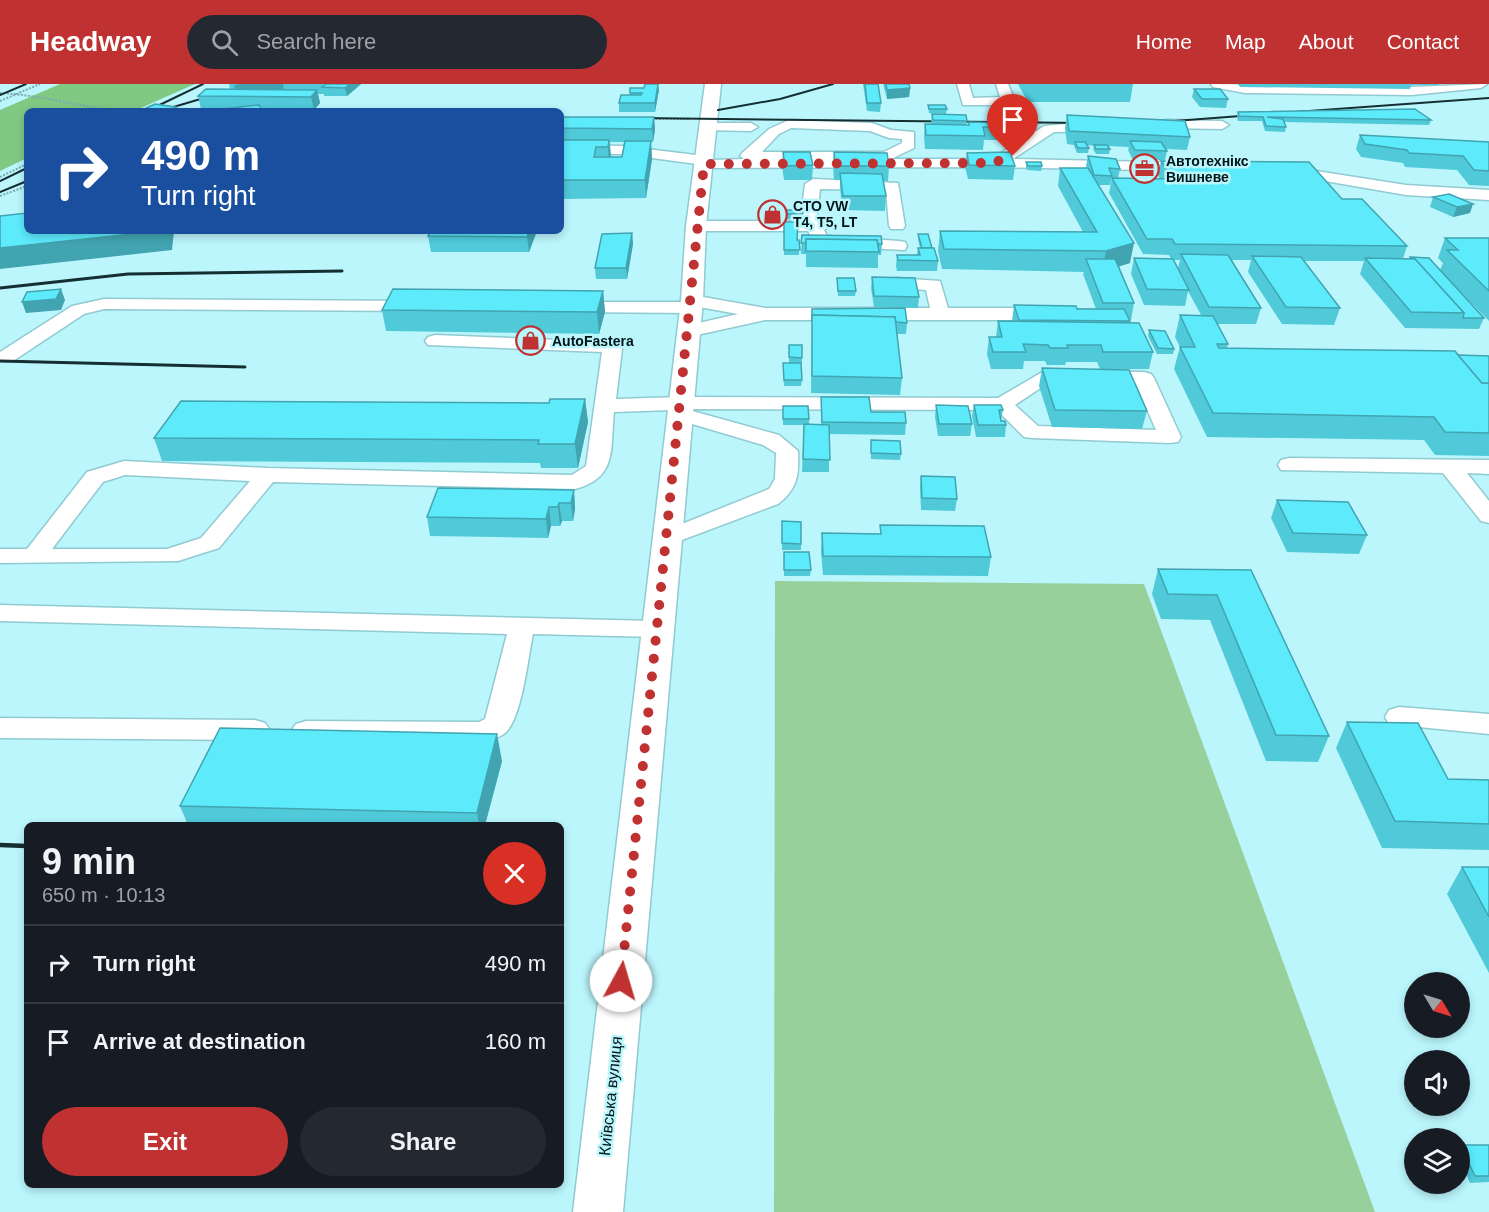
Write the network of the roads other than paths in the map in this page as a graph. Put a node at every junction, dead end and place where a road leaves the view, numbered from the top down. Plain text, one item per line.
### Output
1 (713, 84) edge
2 (963, 84) edge
3 (1002, 84) edge
4 (1217, 84) edge
5 (1481, 84) edge
6 (1463, 85) edge
7 (709, 123) junction
8 (789, 124) junction
9 (1222, 125) dead end
10 (751, 127) junction
11 (1111, 129) edge
12 (1135, 129) edge
13 (909, 135) junction
14 (928, 136) edge
15 (564, 149) edge
16 (746, 160) junction
17 (704, 162) junction
18 (993, 163) junction
19 (1211, 167) edge
20 (1270, 168) edge
21 (1452, 194) junction
22 (1489, 195) edge
23 (1489, 208) edge
24 (696, 226) junction
25 (816, 226) junction
26 (851, 226) dead end
27 (896, 283) edge
28 (434, 306) edge
29 (552, 307) edge
30 (690, 313) junction
31 (71, 314) junction
32 (765, 314) junction
33 (940, 314) junction
34 (1068, 314) edge
35 (0, 338) edge
36 (435, 341) dead end
37 (6, 357) dead end
38 (1002, 404) junction
39 (605, 406) junction
40 (680, 408) junction
41 (1289, 465) dead end
42 (1449, 466) junction
43 (1489, 467) edge
44 (267, 475) junction
45 (1489, 516) edge
46 (666, 539) junction
47 (0, 556) edge
48 (34, 556) junction
49 (0, 613) edge
50 (522, 626) junction
51 (656, 629) junction
52 (1398, 717) dead end
53 (1489, 723) edge
54 (0, 728) edge
55 (598, 1212) edge

1 - 7 main road, Київська вулиця
2 - 3 lane
4 - 6 lane
5 - 6 lane
7 - 10 lane
7 - 17 main road, Київська вулиця
8 - 10 lane
8 - 13 lane
8 - 16 lane
9 - 12 lane
10 - 16 lane
11 - 18 lane
13 - 14 lane
13 - 16 lane
15 - 17 lane
16 - 17 lane
16 - 18 lane
17 - 24 main road, Київська вулиця
18 - 19 lane
20 - 21 lane
21 - 22 lane
21 - 23 lane
24 - 25 lane
24 - 30 main road, Київська вулиця
25 - 25 lane
25 - 26 lane
27 - 33 lane
28 - 31 lane
29 - 30 lane
30 - 32 lane
30 - 32 lane
30 - 40 main road, Київська вулиця
31 - 35 lane
31 - 37 lane
32 - 33 lane
33 - 34 lane
36 - 39 lane
38 - 38 lane
38 - 40 lane
39 - 40 lane
39 - 44 lane
40 - 46 main road, Київська вулиця
40 - 46 lane
41 - 42 lane
42 - 43 lane
42 - 45 lane
44 - 48 lane
44 - 48 lane
46 - 51 main road, Київська вулиця
47 - 48 lane
49 - 50 lane
50 - 51 lane
50 - 54 lane
51 - 55 main road, Київська вулиця
52 - 53 lane

